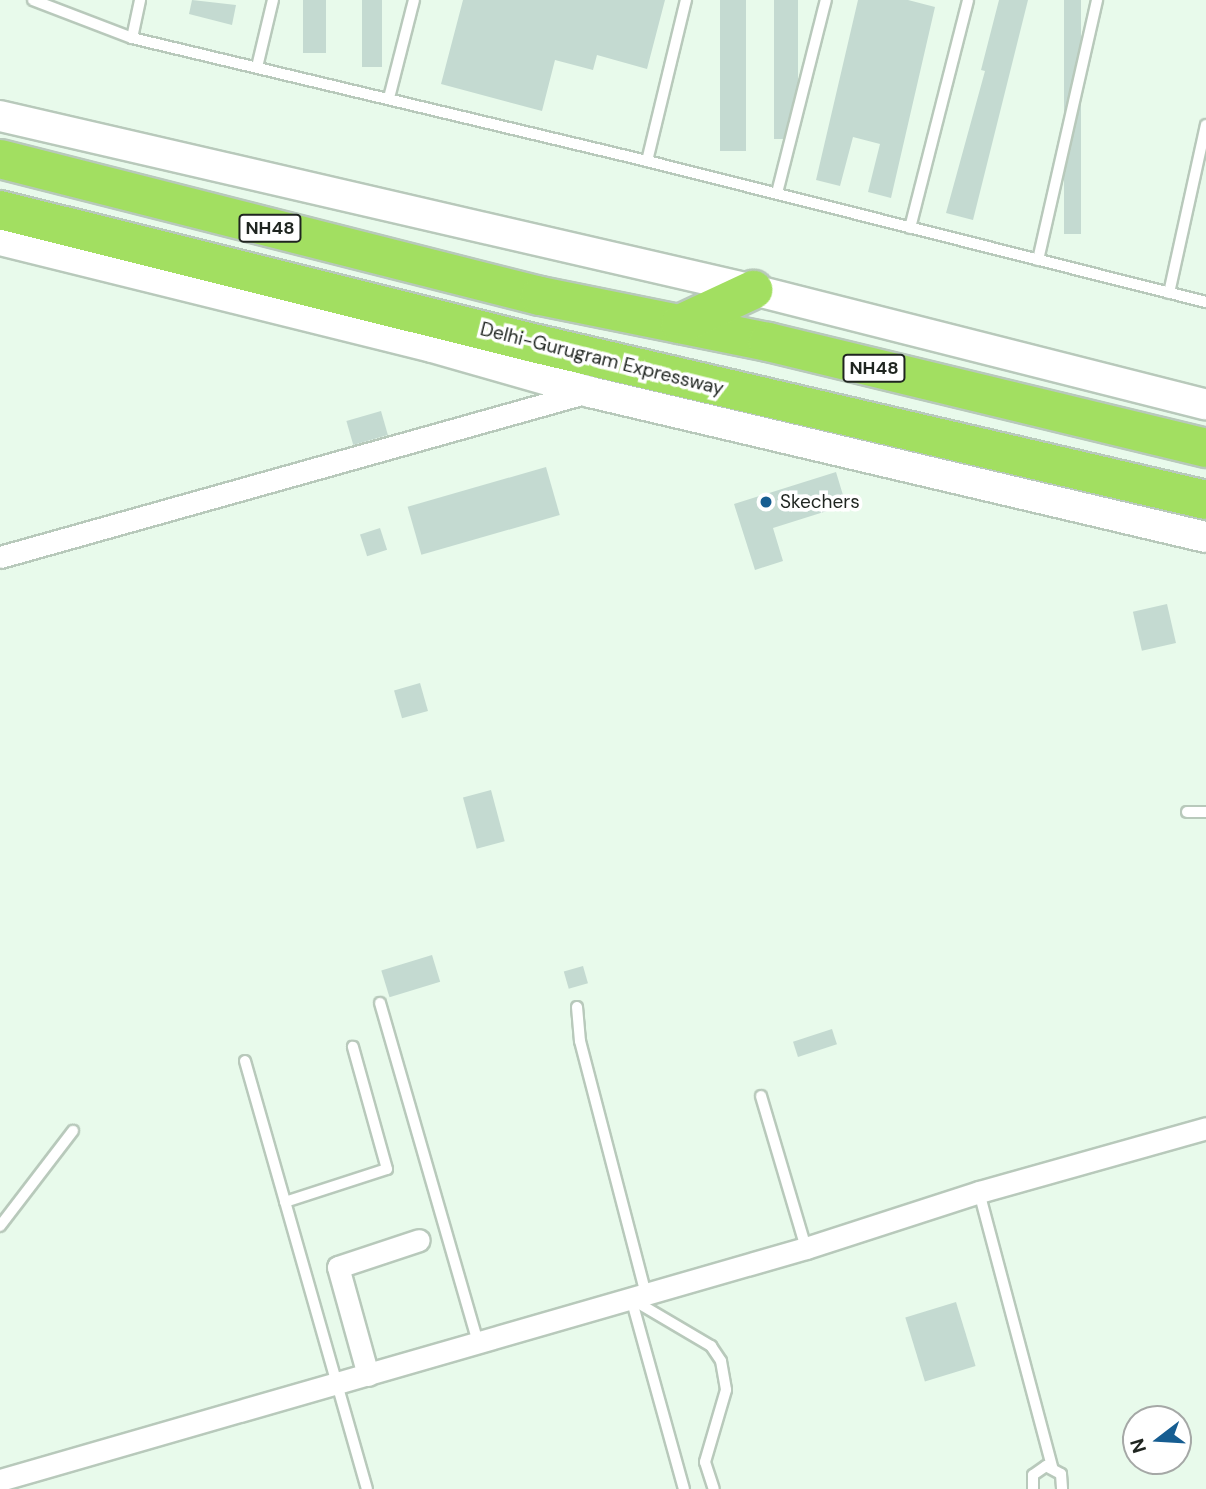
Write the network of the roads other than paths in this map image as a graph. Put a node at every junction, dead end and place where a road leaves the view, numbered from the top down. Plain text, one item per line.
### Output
1 (33, 0) edge
2 (140, 0) edge
3 (273, 0) edge
4 (414, 0) edge
5 (687, 0) edge
6 (826, 0) edge
7 (968, 0) edge
8 (1097, 0) edge
9 (132, 38) junction
10 (257, 67) junction
11 (389, 99) junction
12 (0, 116) edge
13 (1206, 125) edge
14 (0, 159) edge
15 (647, 161) junction
16 (777, 192) junction
17 (0, 210) edge
18 (910, 228) junction
19 (0, 240) edge
20 (1038, 260) junction
21 (753, 290) junction
22 (1168, 293) junction
23 (1206, 302) edge
24 (680, 324) junction
25 (590, 392) junction
26 (1206, 405) edge
27 (1206, 447) edge
28 (1206, 500) edge
29 (1206, 537) edge
30 (0, 557) edge
31 (1187, 812) dead end
32 (1206, 812) edge
33 (380, 1003) dead end
34 (577, 1007) dead end
35 (353, 1047) dead end
36 (245, 1061) dead end
37 (761, 1096) dead end
38 (1206, 1128) edge
39 (73, 1130) dead end
40 (979, 1192) junction
41 (285, 1202) junction
42 (0, 1226) edge
43 (419, 1240) dead end
44 (806, 1248) junction
45 (638, 1296) junction
46 (478, 1342) junction
47 (368, 1375) junction
48 (336, 1384) junction
49 (1052, 1467) junction
50 (0, 1480) edge
51 (367, 1489) edge
52 (684, 1489) edge
53 (714, 1489) edge
54 (1033, 1489) edge
55 (1062, 1489) edge

1 - 9 lane
2 - 9 lane
3 - 10 lane
4 - 11 lane
5 - 15 lane
6 - 16 lane
7 - 18 lane
8 - 20 lane
9 - 10 lane
10 - 11 lane
11 - 15 lane
12 - 21 main road
13 - 22 lane
14 - 24 highway, NH48
15 - 16 lane
16 - 18 lane
17 - 28 highway, Delhi-Gurugram Expressway / NH48
18 - 20 lane
19 - 25 main road
20 - 22 lane
21 - 24 highway
21 - 26 main road
22 - 23 lane
24 - 27 highway, NH48
25 - 29 main road
25 - 30 street
31 - 32 lane
33 - 46 lane
34 - 45 lane
35 - 41 lane
36 - 41 lane
37 - 44 lane
38 - 40 street
39 - 42 lane
40 - 44 street
40 - 49 lane
41 - 48 lane
43 - 47 street
44 - 45 street
45 - 46 street
45 - 52 lane
45 - 53 lane
46 - 47 street
47 - 48 street
48 - 50 street
48 - 51 lane
49 - 54 lane
49 - 55 lane

